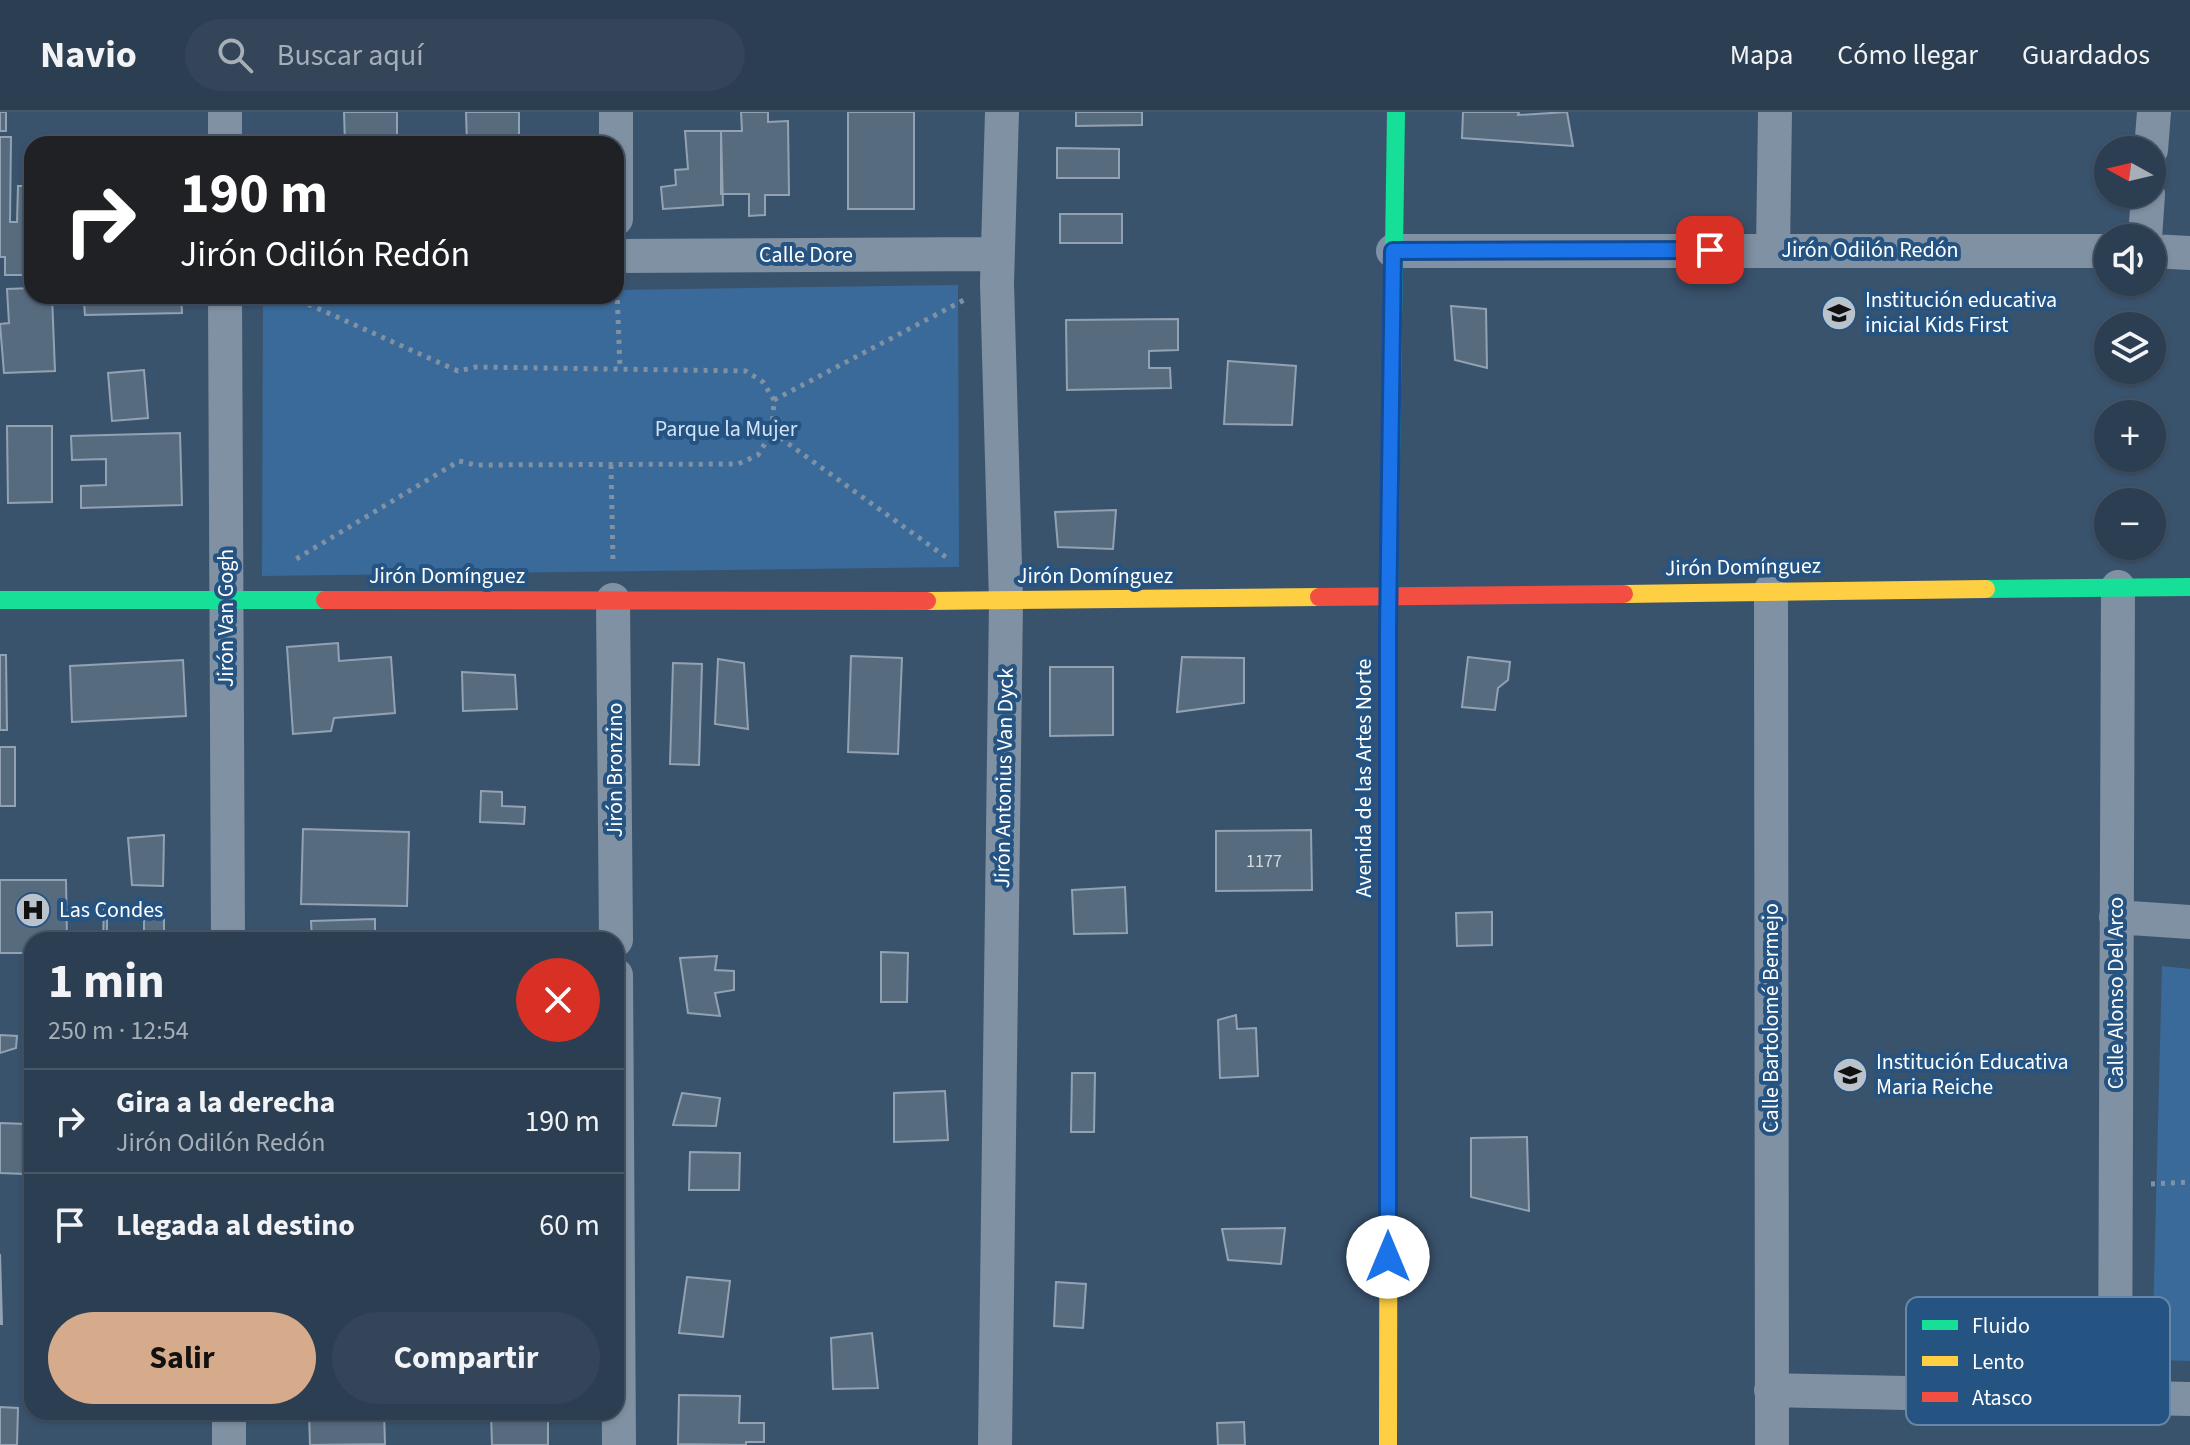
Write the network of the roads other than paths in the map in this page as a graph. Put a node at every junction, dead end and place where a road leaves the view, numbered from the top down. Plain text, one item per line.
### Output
1 (225, 112) edge
2 (616, 112) edge
3 (1002, 112) edge
4 (1396, 112) edge
5 (1775, 112) edge
6 (2154, 112) edge
7 (225, 136) edge
8 (616, 136) edge
9 (2152, 136) edge
10 (1773, 250) junction
11 (1393, 251) junction
12 (2094, 251) edge
13 (2166, 252) edge
14 (2190, 253) edge
15 (624, 256) edge
16 (997, 268) junction
17 (225, 304) edge
18 (2118, 587) junction
19 (2190, 587) edge
20 (1771, 590) junction
21 (1389, 598) junction
22 (0, 600) edge
23 (613, 600) junction
24 (226, 601) junction
25 (1006, 601) junction
26 (2116, 917) junction
27 (2190, 922) edge
28 (228, 932) edge
29 (616, 932) edge
30 (2115, 1297) edge
31 (1771, 1390) junction
32 (1906, 1394) edge
33 (229, 1420) edge
34 (619, 1420) edge
35 (229, 1445) edge
36 (619, 1445) edge
37 (995, 1445) edge
38 (1388, 1445) edge
39 (1772, 1445) edge

1 - 7 street
2 - 8 street
3 - 16 street, Jirón Antonius Van Dyck
4 - 11 street, Avenida de las Artes Norte
5 - 10 street
6 - 9 street
10 - 11 street, Jirón Odilón Redón
10 - 12 street, Jirón Odilón Redón
11 - 21 street, Avenida de las Artes Norte
13 - 14 street
15 - 16 street, Calle Dore
16 - 25 street, Jirón Antonius Van Dyck
17 - 24 street, Jirón Van Gogh
18 - 19 street, Jirón Domínguez
18 - 20 street, Jirón Domínguez
18 - 26 street, Calle Alonso Del Arco
20 - 21 street, Jirón Domínguez
20 - 31 street, Calle Bartolomé Bermejo
21 - 25 street, Jirón Domínguez
21 - 38 street, Avenida de las Artes Norte
22 - 24 street, Jirón Domínguez
23 - 24 street, Jirón Domínguez
23 - 25 street, Jirón Domínguez
23 - 29 street, Jirón Bronzino
24 - 28 street, Jirón Van Gogh
25 - 37 street, Jirón Antonius Van Dyck
26 - 27 street
26 - 30 street, Calle Alonso Del Arco
31 - 32 street
31 - 39 street, Calle Bartolomé Bermejo
33 - 35 street
34 - 36 street

